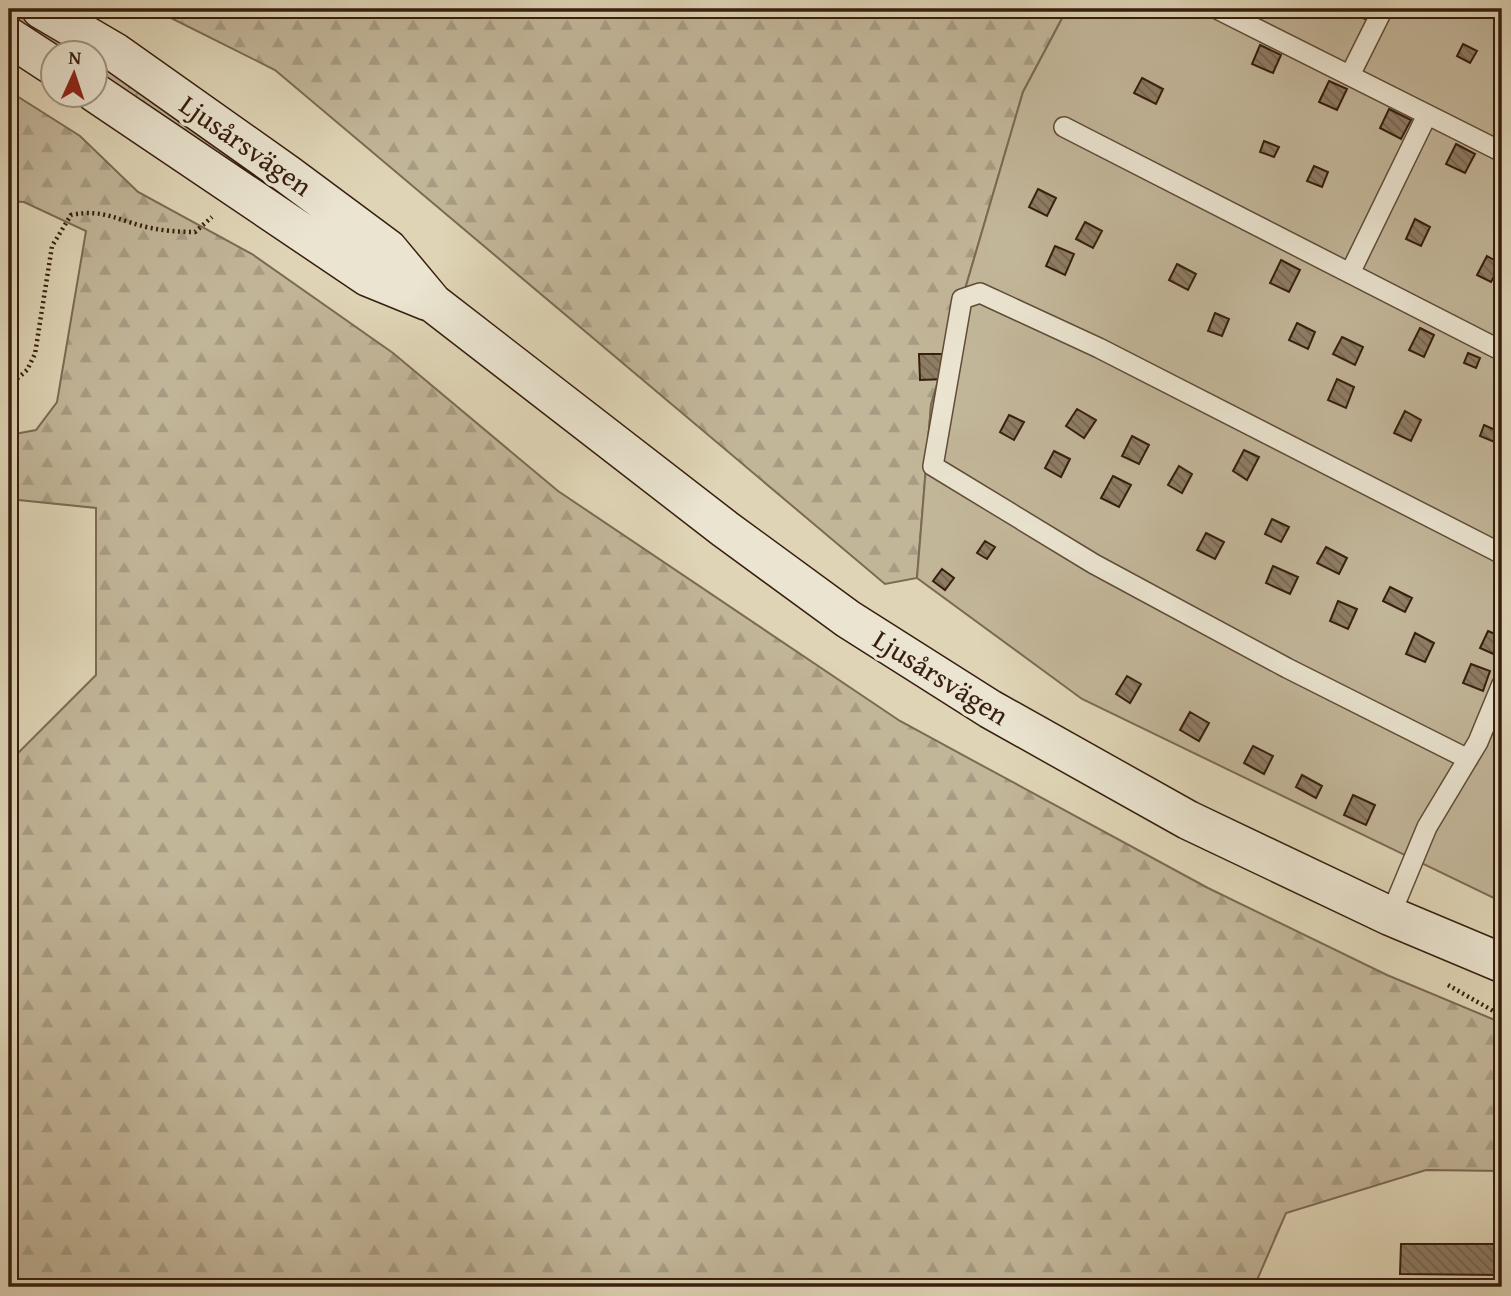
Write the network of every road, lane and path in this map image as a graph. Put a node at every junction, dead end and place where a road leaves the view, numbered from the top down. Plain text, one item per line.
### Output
1 (41, 9) edge
2 (1217, 9) edge
3 (1383, 9) edge
4 (9, 37) edge
5 (38, 56) edge
6 (1350, 75) junction
7 (108, 101) edge
8 (1427, 115) junction
9 (1064, 127) dead end
10 (1502, 152) edge
11 (215, 214) dead end
12 (1350, 273) junction
13 (433, 303) junction
14 (1502, 351) edge
15 (9, 386) edge
16 (1502, 554) edge
17 (1502, 684) edge
18 (1468, 758) junction
19 (1390, 916) junction
20 (1502, 963) edge

1 - 13 main road, Ljusårsvägen
2 - 6 lane
3 - 6 lane
4 - 5 main road
6 - 8 lane
7 - 13 main road, Ljusårsvägen
8 - 10 lane
8 - 12 lane
9 - 12 lane
11 - 15 path
12 - 14 lane
13 - 19 main road, Ljusårsvägen
16 - 18 lane
17 - 18 lane
18 - 19 lane
19 - 20 main road, Ljusårsvägen

